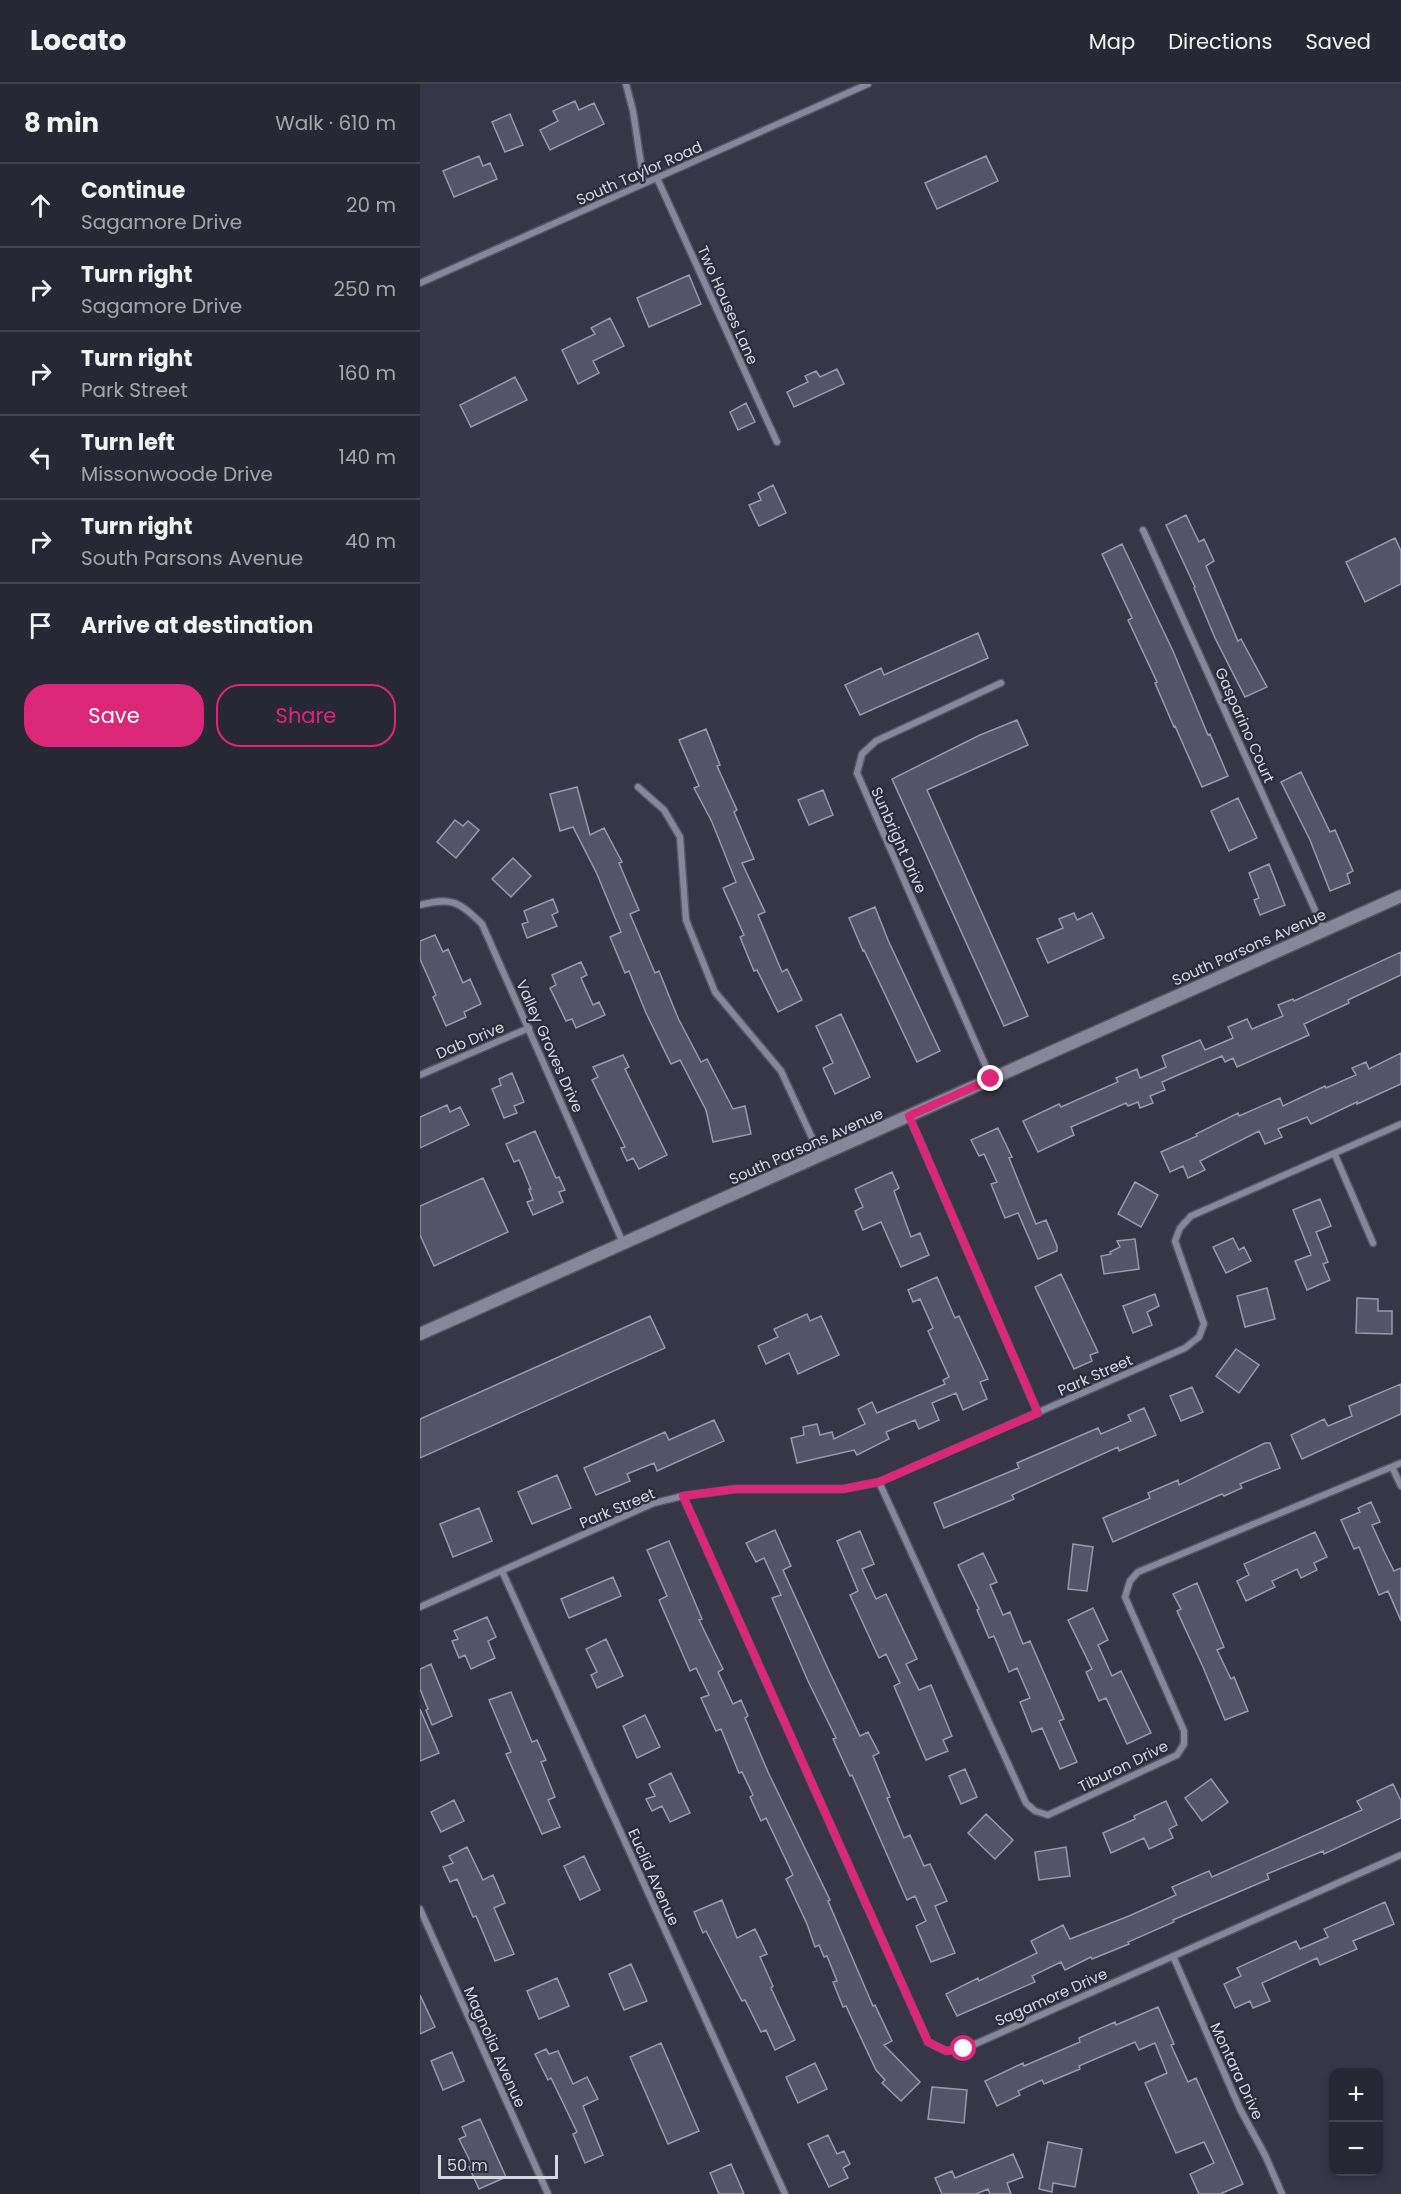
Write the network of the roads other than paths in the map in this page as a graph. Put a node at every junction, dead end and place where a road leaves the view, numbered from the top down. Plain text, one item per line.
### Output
1 (626, 84) edge
2 (868, 84) edge
3 (657, 178) junction
4 (644, 183) junction
5 (420, 283) edge
6 (777, 442) dead end
7 (1143, 530) dead end
8 (1001, 683) dead end
9 (638, 787) dead end
10 (1401, 896) edge
11 (420, 905) edge
12 (1324, 931) junction
13 (529, 1028) junction
14 (420, 1075) edge
15 (991, 1079) junction
16 (909, 1116) junction
17 (1401, 1124) edge
18 (1335, 1155) junction
19 (821, 1156) junction
20 (1373, 1243) dead end
21 (624, 1244) junction
22 (420, 1334) edge
23 (1038, 1413) junction
24 (1401, 1463) edge
25 (1392, 1467) junction
26 (879, 1482) junction
27 (1401, 1486) edge
28 (683, 1496) junction
29 (502, 1570) junction
30 (420, 1607) edge
31 (1401, 1855) edge
32 (420, 1909) edge
33 (1173, 1956) junction
34 (548, 2194) edge
35 (785, 2194) edge
36 (1282, 2194) edge

1 - 4 street
2 - 3 street, South Taylor Road
3 - 4 street, South Taylor Road
3 - 6 street, Two Houses Lane
4 - 5 street, South Taylor Road
7 - 12 street, Gasparino Court
8 - 15 street, Sunbright Drive
9 - 19 street
10 - 12 street, South Parsons Avenue
11 - 13 street, Valley Groves Drive
12 - 15 street, South Parsons Avenue
13 - 14 street, Dab Drive
13 - 21 street, Valley Groves Drive
15 - 16 street, South Parsons Avenue
16 - 19 street, South Parsons Avenue
16 - 23 street
17 - 18 street, Park Street
18 - 20 street
18 - 23 street, Park Street
19 - 21 street, South Parsons Avenue
21 - 22 street, South Parsons Avenue
23 - 26 street, Park Street
24 - 25 street, Tiburon Drive
25 - 26 street, Tiburon Drive
25 - 27 street
26 - 28 street, Park Street
28 - 29 street, Park Street
28 - 33 street, Sagamore Drive
29 - 30 street, Park Street
29 - 35 street, Euclid Avenue
31 - 33 street, Sagamore Drive
32 - 34 street, Magnolia Avenue
33 - 36 street, Montara Drive

